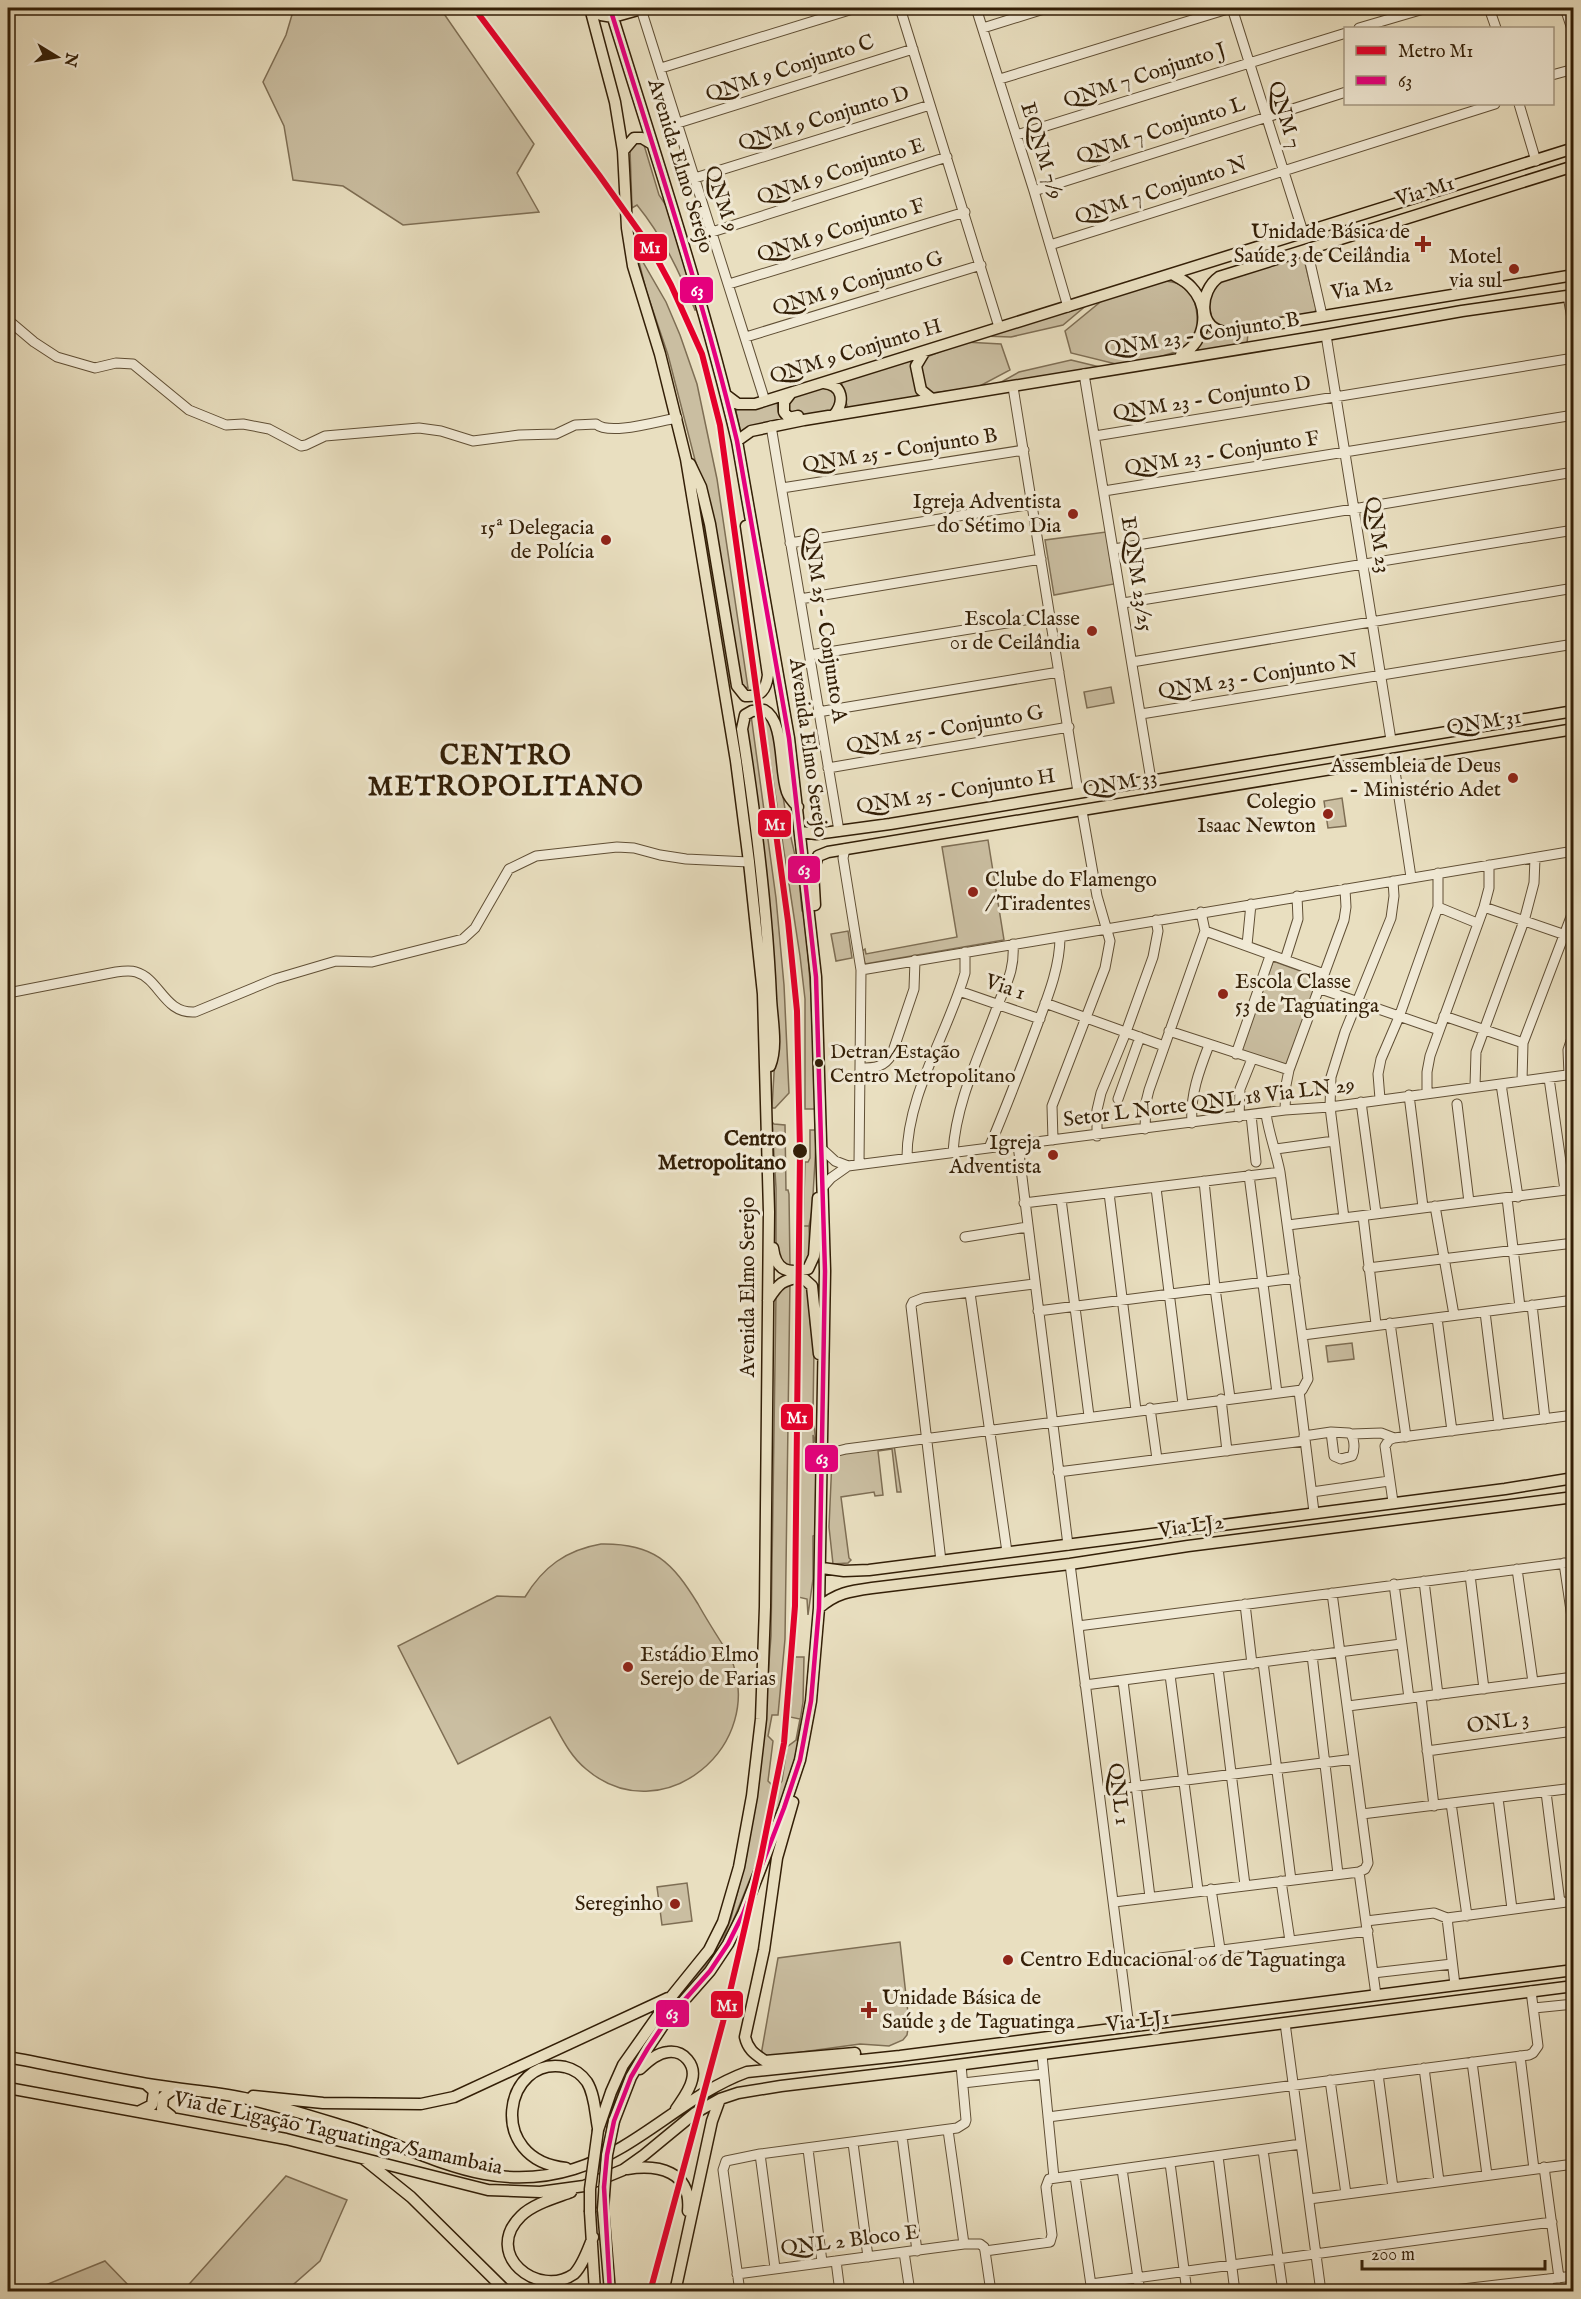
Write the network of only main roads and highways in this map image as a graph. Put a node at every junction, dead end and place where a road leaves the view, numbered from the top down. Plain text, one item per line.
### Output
1 (590, 8) edge
2 (595, 8) edge
3 (643, 8) edge
4 (612, 12) edge
5 (652, 144) junction
6 (1574, 148) edge
7 (623, 151) junction
8 (1555, 155) junction
9 (1574, 166) edge
10 (1470, 181) junction
11 (1493, 191) junction
12 (1411, 217) junction
13 (1172, 274) junction
14 (1574, 276) edge
15 (1508, 287) junction
16 (1571, 295) edge
17 (1510, 304) junction
18 (1203, 311) junction
19 (1254, 327) junction
20 (1255, 347) junction
21 (926, 351) junction
22 (1176, 358) junction
23 (824, 383) junction
24 (794, 392) junction
25 (726, 395) junction
26 (932, 399) junction
27 (834, 415) junction
28 (804, 420) junction
29 (737, 441) junction
30 (686, 459) junction
31 (747, 493) junction
32 (1574, 711) edge
33 (1466, 729) junction
34 (1574, 729) edge
35 (1372, 744) junction
36 (1423, 753) junction
37 (1397, 757) joint
38 (1342, 767) junction
39 (1216, 770) junction
40 (1066, 794) junction
41 (1172, 795) junction
42 (1002, 805) junction
43 (798, 808) junction
44 (1022, 820) junction
45 (890, 824) junction
46 (959, 830) junction
47 (801, 832) junction
48 (845, 849) junction
49 (811, 926) junction
50 (767, 1074) junction
51 (823, 1173) junction
52 (769, 1212) junction
53 (768, 1300) junction
54 (824, 1377) junction
55 (1574, 1478) edge
56 (1518, 1487) junction
57 (1505, 1489) junction
58 (1574, 1497) edge
59 (1520, 1504) junction
60 (1508, 1505) junction
61 (1205, 1528) junction
62 (1186, 1530) junction
63 (1206, 1544) junction
64 (1188, 1546) junction
65 (1011, 1552) junction
66 (822, 1568) junction
67 (1010, 1570) junction
68 (819, 1608) junction
69 (800, 1760) junction
70 (1574, 1970) edge
71 (1574, 1986) edge
72 (671, 1997) junction
73 (1207, 2017) junction
74 (1188, 2020) junction
75 (1207, 2033) junction
76 (1188, 2035) junction
77 (8, 2057) edge
78 (875, 2058) junction
79 (823, 2063) junction
80 (878, 2074) junction
81 (632, 2077) junction
82 (827, 2080) junction
83 (145, 2084) junction
84 (8, 2088) edge
85 (175, 2088) junction
86 (243, 2098) junction
87 (720, 2099) junction
88 (140, 2111) junction
89 (672, 2114) junction
90 (171, 2116) junction
91 (598, 2129) junction
92 (360, 2157) junction
93 (575, 2169) junction
94 (623, 2169) junction
95 (584, 2186) junction
96 (592, 2237) junction
97 (610, 2290) edge
98 (507, 2292) edge
99 (595, 2292) edge
100 (668, 2292) edge
101 (675, 2292) edge

1 - 7 main road, Avenida Elmo Serejo
2 - 4 main road
3 - 4 main road
4 - 5 main road, Avenida Elmo Serejo
5 - 7 main road
5 - 25 main road, Avenida Elmo Serejo
6 - 8 main road
7 - 30 main road, Avenida Elmo Serejo
8 - 10 main road
8 - 11 main road
9 - 11 main road, Via M1
10 - 12 main road
10 - 13 main road
11 - 12 main road, Via M1
12 - 18 main road, Via M1
13 - 18 main road
13 - 21 main road, QNM 9 Conjunto H
14 - 15 main road, Via M2
15 - 17 main road
15 - 19 main road, Via M2
16 - 17 main road, QNM 23 - Conjunto B
17 - 20 main road, QNM 23 - Conjunto B
18 - 19 main road, Via M2
18 - 22 main road
19 - 20 main road
20 - 22 main road, QNM 23 - Conjunto B
21 - 23 main road, QNM 9 Conjunto H
21 - 26 main road
22 - 26 main road, QNM 23 - Conjunto B
23 - 24 main road, QNM 9 Conjunto H
23 - 27 main road
24 - 25 main road, QNM 9 Conjunto H
24 - 28 main road
25 - 29 main road, Avenida Elmo Serejo
26 - 27 main road
27 - 28 main road
28 - 29 main road
29 - 31 main road, Avenida Elmo Serejo
30 - 31 main road
30 - 50 main road, Avenida Elmo Serejo
31 - 43 main road, Avenida Elmo Serejo
32 - 33 main road
33 - 35 main road
33 - 36 main road
34 - 36 main road, QNM 31
35 - 38 main road
35 - 39 main road, QNM 25 - Conjunto H
36 - 37 main road, QNM 31
37 - 38 main road, QNM 33
38 - 41 main road, QNM 33
39 - 40 main road, QNM 25 - Conjunto H
39 - 41 main road
40 - 42 main road, QNM 25 - Conjunto H
40 - 44 main road
41 - 44 main road, QNM 33
42 - 45 main road, QNM 25 - Conjunto H
42 - 46 main road
43 - 47 main road, Avenida Elmo Serejo
43 - 50 main road
44 - 46 main road, QNM 33
45 - 47 main road, QNM 25 - Conjunto H
45 - 48 main road
46 - 48 main road, QNM 33
47 - 49 main road, Avenida Elmo Serejo
48 - 49 main road, QNM 33
49 - 51 main road, Avenida Elmo Serejo
50 - 52 main road, Avenida Elmo Serejo
51 - 52 main road
51 - 54 main road, Avenida Elmo Serejo
52 - 53 main road, Avenida Elmo Serejo
53 - 54 main road
53 - 72 main road, Avenida Elmo Serejo
54 - 66 main road, Avenida Elmo Serejo
55 - 56 main road, Via LJ2
56 - 57 main road, Via LJ2
56 - 59 main road
57 - 60 main road
57 - 61 main road, Via LJ2
58 - 59 main road, Via LJ2
59 - 60 main road, Via LJ2
60 - 63 main road, Via LJ2
61 - 62 main road, Via LJ2
61 - 63 main road
62 - 64 main road
62 - 65 main road, Via LJ2
63 - 64 main road, Via LJ2
64 - 67 main road, Via LJ2
65 - 66 main road, Via LJ2
65 - 67 main road
66 - 68 main road, Avenida Elmo Serejo
67 - 68 main road, Via LJ2
68 - 69 main road, Avenida Elmo Serejo
69 - 78 main road
69 - 81 main road, Avenida Elmo Serejo
70 - 73 main road, Via LJ1
71 - 75 main road, Via LJ1
72 - 86 main road
72 - 91 main road, Avenida Elmo Serejo
73 - 74 main road, Via LJ1
73 - 75 main road
74 - 76 main road
74 - 78 main road, Via LJ1
75 - 76 main road, Via LJ1
76 - 80 main road, Via LJ1
77 - 83 main road, Via de Ligação Taguatinga/Samambaia
78 - 79 main road, Via LJ1
78 - 80 main road
79 - 82 main road
79 - 89 main road, Via LJ1
80 - 82 main road, Via LJ1
81 - 89 main road
81 - 97 main road, Avenida Elmo Serejo, bridge
82 - 87 main road, Via LJ1
83 - 85 main road, Via de Ligação Taguatinga/Samambaia
83 - 88 main road
84 - 88 main road, Via de Ligação Taguatinga/Samambaia
85 - 86 main road, Via de Ligação Taguatinga/Samambaia
85 - 90 main road
86 - 93 main road, Via de Ligação Taguatinga/Samambaia
87 - 94 main road, Via LJ1
87 - 101 main road
88 - 90 main road, Via de Ligação Taguatinga/Samambaia
89 - 93 main road, Via de Ligação Taguatinga/Samambaia
90 - 92 main road, Via de Ligação Taguatinga/Samambaia
91 - 93 main road
91 - 96 main road, Avenida Elmo Serejo, bridge
92 - 95 main road, Via de Ligação Taguatinga/Samambaia
92 - 98 main road
94 - 95 main road, Via de Ligação Taguatinga/Samambaia
94 - 100 main road
95 - 96 main road
96 - 99 main road, Avenida Elmo Serejo

